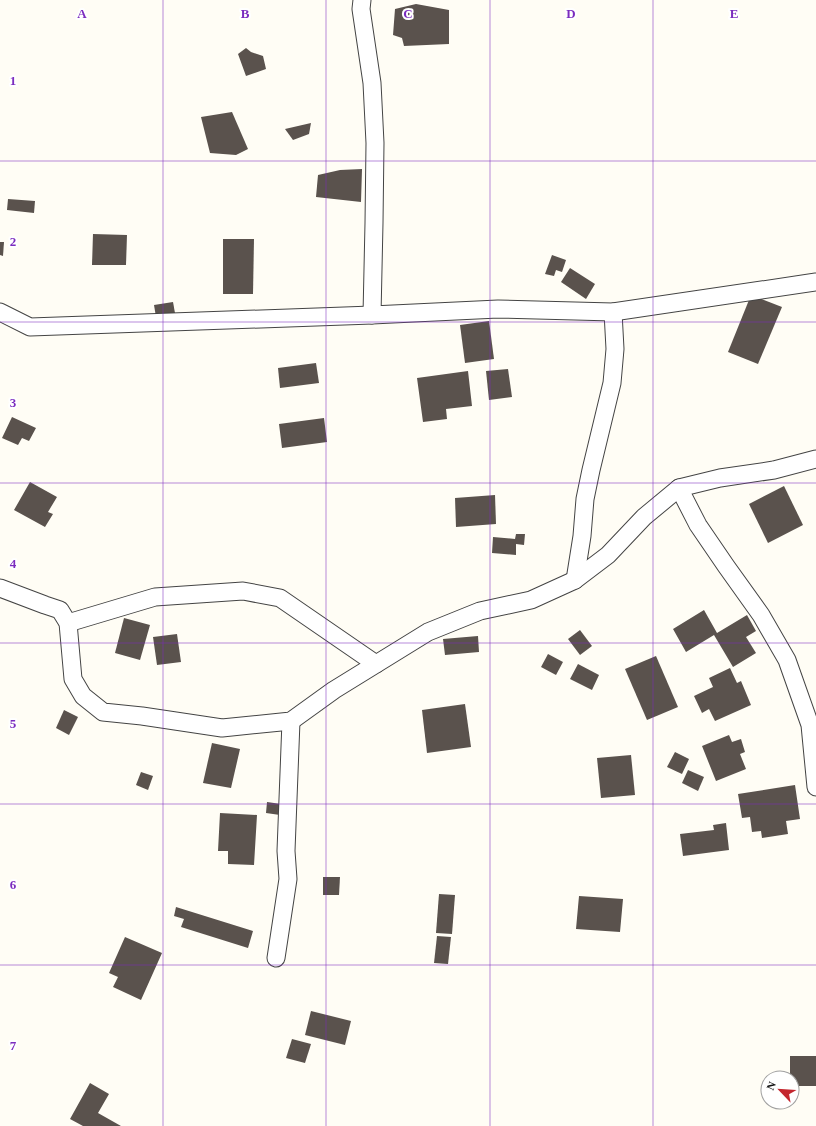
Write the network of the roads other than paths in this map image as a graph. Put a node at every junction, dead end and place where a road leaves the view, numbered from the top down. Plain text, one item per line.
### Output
1 (362, 0) edge
2 (816, 282) edge
3 (0, 312) edge
4 (613, 312) junction
5 (372, 315) junction
6 (816, 459) edge
7 (679, 488) junction
8 (575, 580) junction
9 (0, 588) edge
10 (68, 623) junction
11 (376, 664) junction
12 (291, 721) junction
13 (813, 726) edge
14 (816, 787) edge
15 (276, 958) dead end

1 - 5 street
2 - 4 street
3 - 5 street
4 - 5 street
4 - 8 street
6 - 7 street
7 - 8 street
7 - 13 street
8 - 11 street
9 - 10 street
10 - 11 street
10 - 12 street
11 - 12 street
12 - 15 street
13 - 14 street

